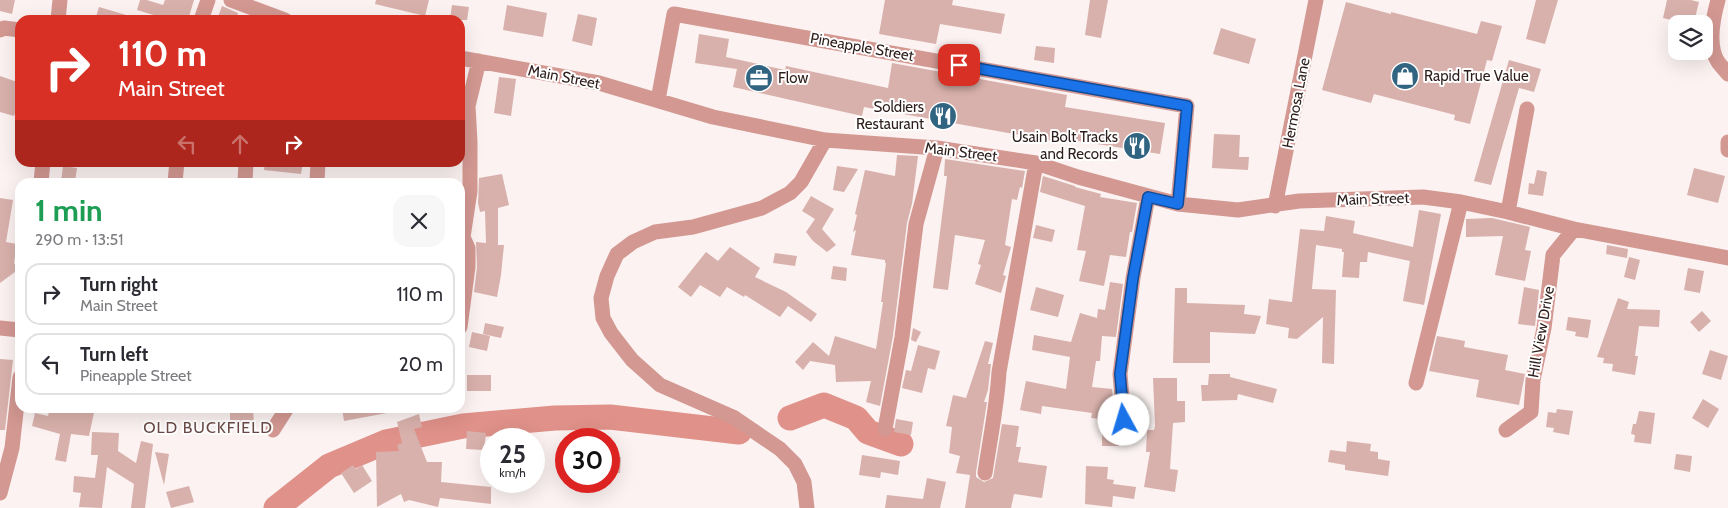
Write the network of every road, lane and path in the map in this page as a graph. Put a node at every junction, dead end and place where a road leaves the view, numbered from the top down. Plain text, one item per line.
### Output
1 (60, 0) edge
2 (208, 0) edge
3 (231, 0) edge
4 (1316, 0) edge
5 (1718, 0) edge
6 (58, 15) edge
7 (203, 15) edge
8 (259, 15) edge
9 (15, 29) edge
10 (0, 30) edge
11 (465, 59) edge
12 (478, 61) junction
13 (1728, 74) edge
14 (658, 100) junction
15 (1527, 109) dead end
16 (825, 140) junction
17 (1728, 142) edge
18 (937, 148) junction
19 (1728, 150) edge
20 (1036, 162) junction
21 (1148, 197) junction
22 (1462, 202) junction
23 (1178, 204) junction
24 (1276, 206) junction
25 (1508, 212) junction
26 (465, 224) edge
27 (1574, 229) junction
28 (465, 241) edge
29 (1728, 258) edge
30 (465, 289) edge
31 (0, 328) edge
32 (15, 330) edge
33 (1416, 383) dead end
34 (16, 413) edge
35 (283, 413) edge
36 (1124, 420) dead end
37 (886, 429) dead end
38 (272, 430) dead end
39 (1506, 430) dead end
40 (985, 473) dead end
41 (0, 493) edge
42 (807, 508) edge

1 - 6 street
2 - 7 street
3 - 8 street
4 - 24 street, Hermosa Lane
5 - 13 street
9 - 10 street
11 - 12 street, Main Street
12 - 14 street, Main Street
12 - 26 street
14 - 16 street, Main Street
14 - 23 street, Pineapple Street
15 - 25 street
16 - 18 street, Main Street
16 - 42 street
17 - 19 street
18 - 20 street, Main Street
18 - 37 street
20 - 21 street, Main Street
20 - 40 street
21 - 23 street, Main Street
21 - 36 street
22 - 24 street, Main Street
22 - 25 street, Main Street
22 - 33 street
23 - 24 street, Main Street
25 - 27 street, Main Street
27 - 29 street, Main Street
27 - 39 street, Hill View Drive
28 - 30 street
31 - 32 street
34 - 41 street
35 - 38 street

